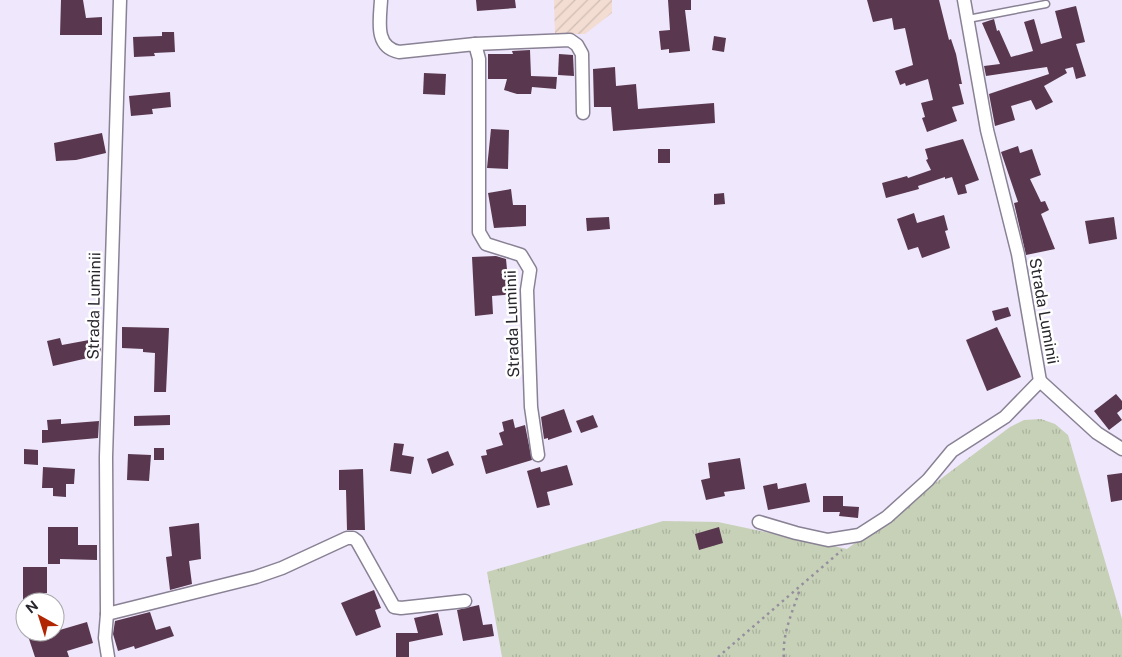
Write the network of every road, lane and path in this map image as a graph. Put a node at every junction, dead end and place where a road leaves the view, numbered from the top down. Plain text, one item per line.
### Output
1 (120, 0) edge
2 (381, 0) edge
3 (964, 0) edge
4 (1046, 4) dead end
5 (968, 19) junction
6 (475, 44) junction
7 (582, 114) dead end
8 (1040, 382) junction
9 (1122, 449) edge
10 (538, 454) dead end
11 (759, 522) dead end
12 (859, 535) junction
13 (801, 588) junction
14 (465, 602) dead end
15 (107, 614) junction
16 (108, 657) edge
17 (718, 657) edge
18 (784, 657) edge

1 - 15 street, Strada Luminii
2 - 6 street
3 - 5 street, Strada Luminii
4 - 5 lane
5 - 8 street, Strada Luminii
6 - 7 street
6 - 10 street, Strada Luminii
8 - 9 street
8 - 12 street, Strada Luminii
11 - 12 street, Strada Luminii
12 - 13 path
13 - 17 path
13 - 18 path
14 - 15 street
15 - 16 street, Strada Luminii

